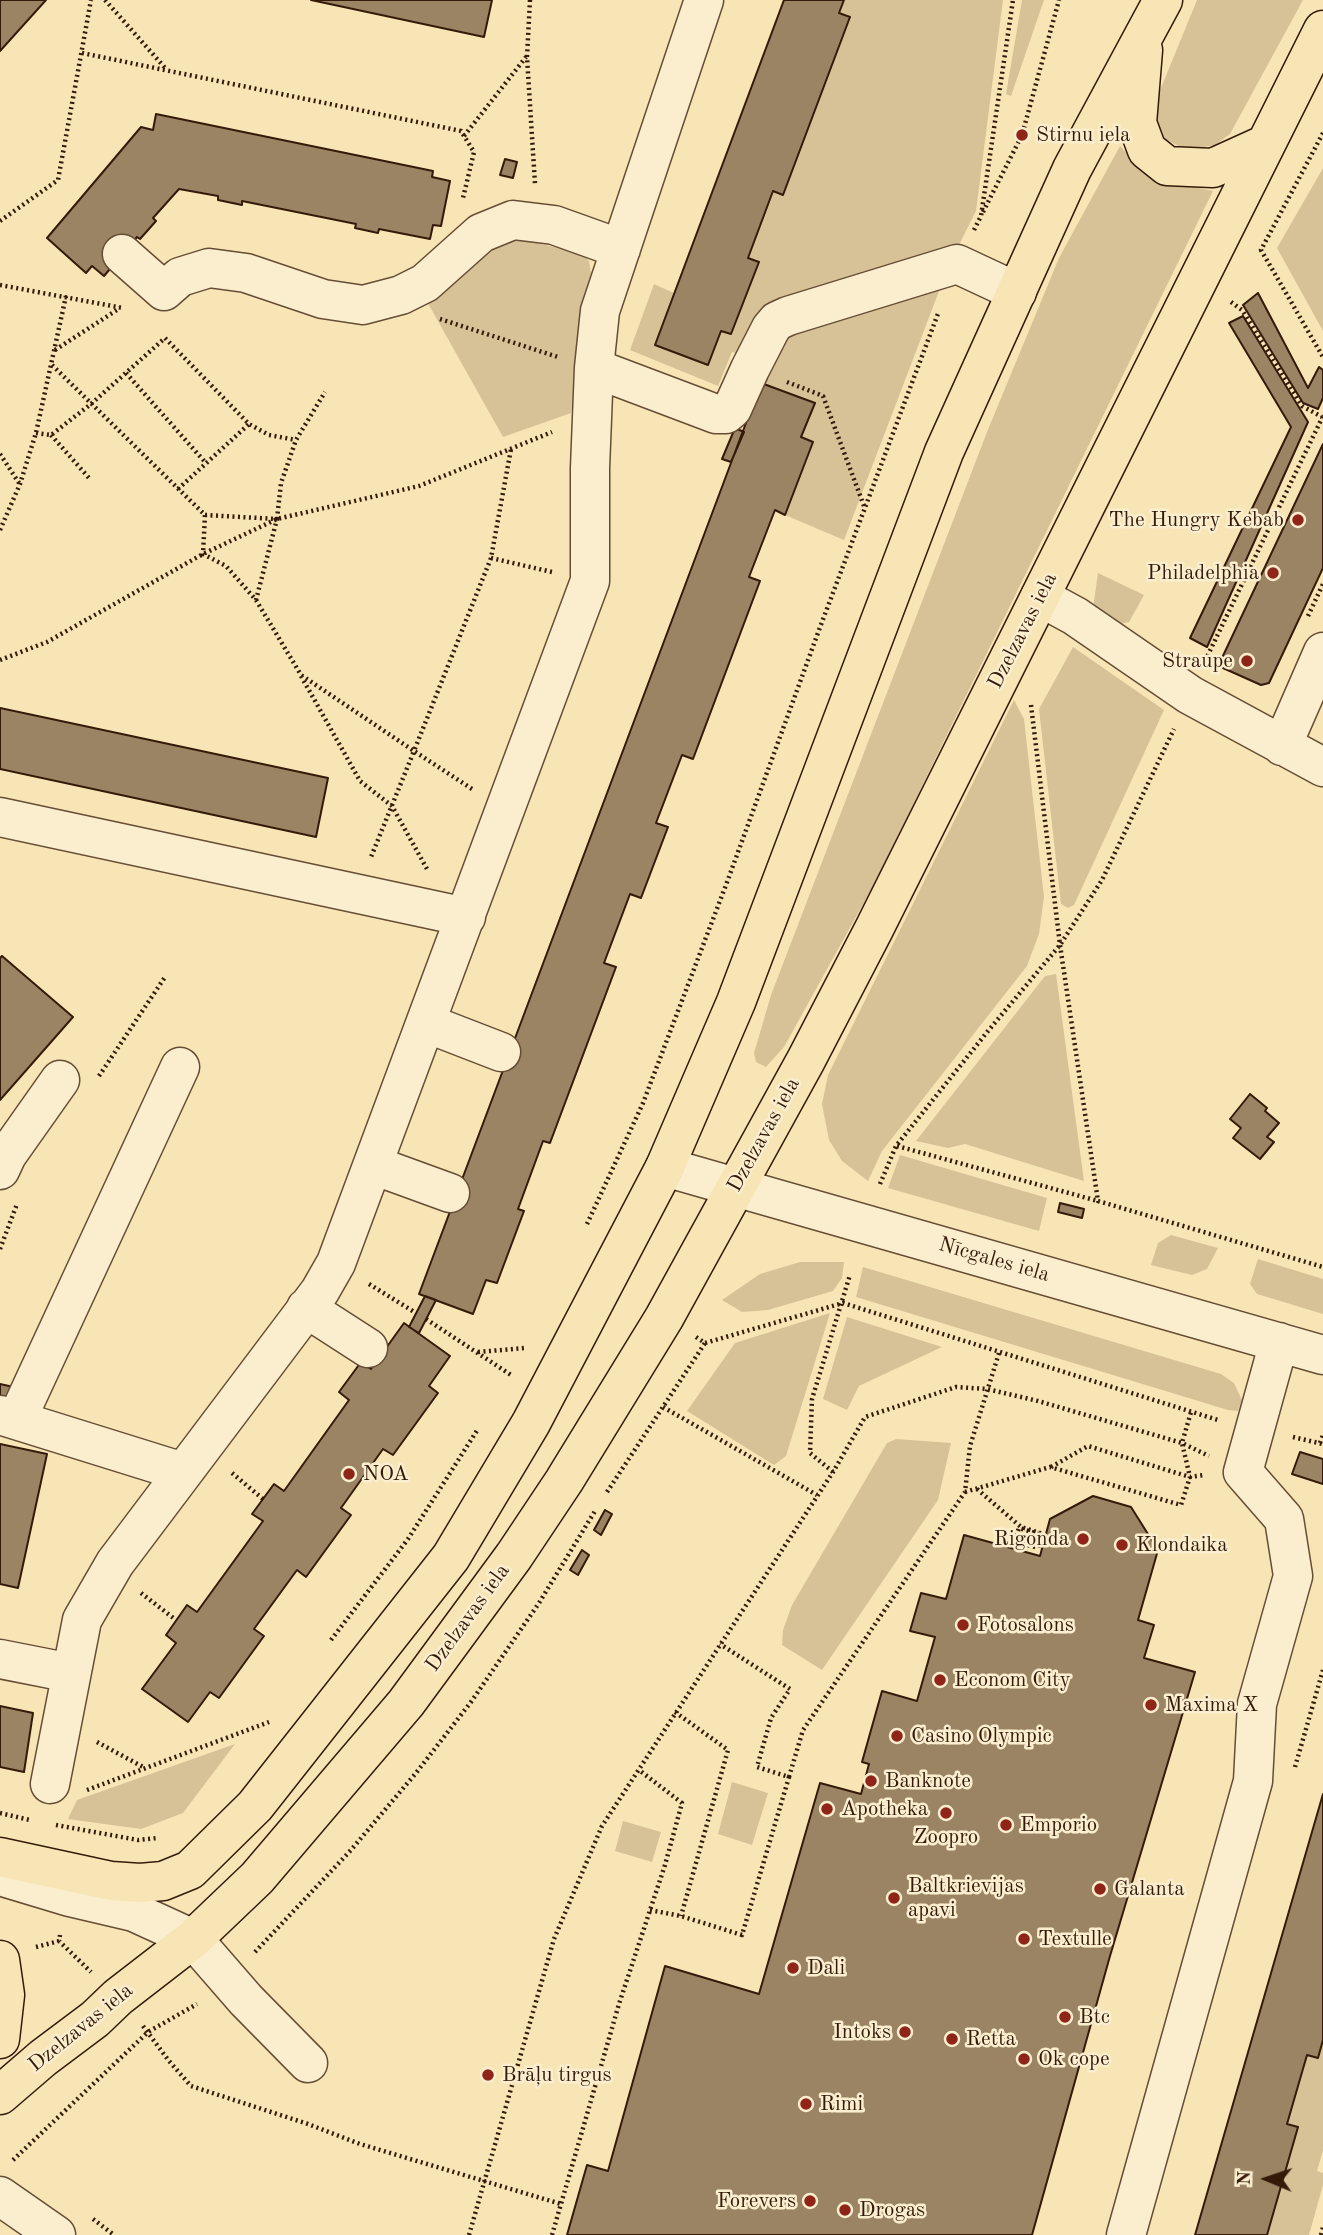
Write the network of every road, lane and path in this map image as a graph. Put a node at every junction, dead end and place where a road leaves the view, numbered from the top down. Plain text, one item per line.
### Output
1 (91, 0) edge
2 (105, 0) edge
3 (530, 0) edge
4 (704, 0) edge
5 (1013, 0) edge
6 (1163, 0) edge
7 (1060, 2) edge
8 (1323, 30) edge
9 (1144, 35) junction
10 (82, 53) junction
11 (527, 57) junction
12 (167, 71) junction
13 (1323, 133) edge
14 (464, 136) junction
15 (1266, 144) junction
16 (981, 216) junction
17 (0, 221) edge
18 (537, 223) junction
19 (481, 233) junction
20 (621, 248) junction
21 (1261, 250) junction
22 (122, 254) dead end
23 (1254, 260) dead end
24 (957, 264) junction
25 (0, 285) edge
26 (164, 290) junction
27 (1017, 292) junction
28 (401, 295) junction
29 (66, 296) junction
30 (1227, 299) dead end
31 (120, 308) junction
32 (54, 350) junction
33 (1323, 357) edge
34 (52, 365) junction
35 (594, 368) junction
36 (126, 373) junction
37 (785, 382) dead end
38 (325, 392) dead end
39 (92, 404) junction
40 (1323, 416) edge
41 (559, 421) dead end
42 (250, 424) junction
43 (36, 433) junction
44 (51, 435) junction
45 (296, 440) junction
46 (511, 449) junction
47 (0, 454) edge
48 (205, 463) junction
49 (89, 478) dead end
50 (20, 484) junction
51 (178, 489) junction
52 (864, 507) junction
53 (205, 515) junction
54 (277, 519) junction
55 (0, 530) edge
56 (203, 554) junction
57 (491, 558) junction
58 (590, 581) junction
59 (1040, 597) junction
60 (256, 600) junction
61 (1323, 652) edge
62 (0, 660) edge
63 (300, 676) junction
64 (1190, 695) junction
65 (1031, 703) dead end
66 (1282, 746) junction
67 (414, 751) junction
68 (1323, 767) edge
69 (392, 806) junction
70 (505, 811) junction
71 (0, 817) edge
72 (356, 894) junction
73 (460, 916) junction
74 (1060, 945) junction
75 (426, 1023) junction
76 (501, 1052) dead end
77 (180, 1068) dead end
78 (60, 1080) dead end
79 (896, 1146) junction
80 (373, 1165) junction
81 (665, 1167) junction
82 (0, 1170) edge
83 (880, 1184) dead end
84 (735, 1187) junction
85 (450, 1194) dead end
86 (1098, 1201) junction
87 (586, 1227) dead end
88 (336, 1263) junction
89 (1323, 1267) edge
90 (850, 1275) dead end
91 (842, 1303) junction
92 (306, 1308) junction
93 (416, 1313) dead end
94 (426, 1319) dead end
95 (692, 1335) dead end
96 (532, 1336) dead end
97 (1279, 1342) junction
98 (368, 1348) dead end
99 (526, 1348) junction
100 (477, 1352) junction
101 (999, 1353) junction
102 (1323, 1355) edge
103 (521, 1357) dead end
104 (517, 1366) dead end
105 (512, 1375) junction
106 (505, 1387) dead end
107 (987, 1389) junction
108 (663, 1407) dead end
109 (1191, 1412) junction
110 (8, 1417) edge
111 (482, 1422) dead end
112 (1222, 1422) dead end
113 (1285, 1434) dead end
114 (1323, 1435) edge
115 (1182, 1443) junction
116 (1322, 1444) edge
117 (1050, 1467) junction
118 (183, 1472) junction
119 (833, 1472) junction
120 (1243, 1472) junction
121 (1190, 1476) junction
122 (976, 1489) junction
123 (965, 1492) junction
124 (818, 1496) junction
125 (1045, 1536) dead end
126 (720, 1644) junction
127 (326, 1647) dead end
128 (0, 1659) edge
129 (71, 1673) junction
130 (277, 1712) dead end
131 (675, 1712) junction
132 (269, 1722) junction
133 (261, 1733) dead end
134 (94, 1740) dead end
135 (146, 1768) junction
136 (639, 1770) junction
137 (789, 1777) junction
138 (67, 1788) joint
139 (0, 1813) edge
140 (41, 1822) dead end
141 (52, 1824) dead end
142 (163, 1838) dead end
143 (0, 1857) edge
144 (0, 1876) edge
145 (70, 1897) junction
146 (650, 1910) junction
147 (681, 1916) junction
148 (193, 1939) junction
149 (59, 1941) junction
150 (13, 1954) edge
151 (94, 1974) dead end
152 (200, 2003) dead end
153 (141, 2023) dead end
154 (148, 2032) junction
155 (0, 2039) edge
156 (308, 2063) dead end
157 (0, 2095) edge
158 (4, 2180) edge
159 (485, 2181) junction
160 (561, 2204) junction
161 (1323, 2227) edge
162 (56, 2235) edge
163 (469, 2235) edge
164 (552, 2235) edge
165 (1126, 2235) edge
166 (1321, 2235) edge

1 - 10 path
2 - 12 path
3 - 11 path
4 - 20 street
5 - 16 path
6 - 9 main road
7 - 16 path
8 - 15 main road, Dzelzavas iela
9 - 15 main road
9 - 27 main road
10 - 12 path
10 - 17 path
11 - 14 path
11 - 18 path
12 - 14 path
13 - 21 path
14 - 19 path
15 - 59 main road, Dzelzavas iela
16 - 24 path
18 - 19 street
18 - 20 street
19 - 28 street
20 - 35 street
21 - 23 path
21 - 33 path
22 - 26 street
24 - 27 street
24 - 35 street
24 - 52 path
25 - 29 path
26 - 28 street
26 - 31 path
27 - 81 main road
28 - 35 path
29 - 31 path
29 - 32 path
30 - 40 path
31 - 32 path
32 - 34 path
34 - 39 path
34 - 43 path
35 - 58 street
36 - 39 path
36 - 42 path
36 - 48 path
37 - 52 path
38 - 45 path
39 - 44 path
39 - 51 path
40 - 64 path
41 - 46 path
42 - 45 path
42 - 48 path
43 - 44 path
43 - 50 path
44 - 49 path
45 - 54 path
46 - 54 path
46 - 57 path
47 - 50 path
48 - 51 path
50 - 55 path
51 - 53 path
52 - 87 path
53 - 54 path
53 - 56 path
54 - 56 path
54 - 60 path
56 - 60 path
56 - 62 path
57 - 58 path
57 - 67 path
58 - 70 street
59 - 64 street
59 - 84 main road, Dzelzavas iela
60 - 63 path
61 - 66 street
63 - 67 path
63 - 69 path
64 - 66 street
64 - 74 path
65 - 74 path
66 - 68 street
67 - 69 path
67 - 70 path
69 - 72 path
69 - 73 path
70 - 73 street
71 - 72 street
72 - 73 street
73 - 75 street
74 - 79 path
74 - 86 path
75 - 76 street
75 - 80 street
77 - 110 street
78 - 82 street
79 - 83 path
79 - 86 path
80 - 85 street
80 - 88 street
81 - 84 street, Nīcgales iela
81 - 143 main road
84 - 97 street, Nīcgales iela
84 - 148 main road, Dzelzavas iela
86 - 89 path
88 - 92 street
88 - 93 path
90 - 91 path
91 - 95 path
91 - 101 path
91 - 119 path
92 - 98 street
92 - 118 street
94 - 100 path
96 - 99 path
97 - 102 street, Nīcgales iela
97 - 120 street
99 - 100 path
99 - 103 path
100 - 105 path
101 - 107 path
101 - 109 path
104 - 105 path
105 - 106 path
107 - 115 path
107 - 119 path
107 - 123 path
108 - 124 path
109 - 112 path
109 - 115 path
110 - 118 street
111 - 127 path
113 - 116 path
114 - 116 path
115 - 120 path
115 - 121 path
117 - 121 path
117 - 121 path
117 - 122 path
118 - 129 street
119 - 124 path
120 - 121 path
120 - 165 street
122 - 123 path
122 - 125 path
123 - 137 path
124 - 126 path
126 - 131 path
126 - 137 path
128 - 129 street
129 - 138 street
130 - 132 path
131 - 136 path
131 - 147 path
132 - 133 path
132 - 135 path
134 - 135 path
135 - 138 path
136 - 146 path
136 - 159 path
137 - 147 path
139 - 140 path
141 - 142 path
144 - 145 street
145 - 148 street
145 - 149 path
146 - 147 path
146 - 160 path
148 - 156 street
148 - 157 main road, Dzelzavas iela
149 - 150 path
149 - 151 path
150 - 155 main road
152 - 154 path
153 - 154 path
154 - 158 path
154 - 159 path
158 - 162 street
159 - 160 path
159 - 163 path
160 - 164 path
161 - 166 path

